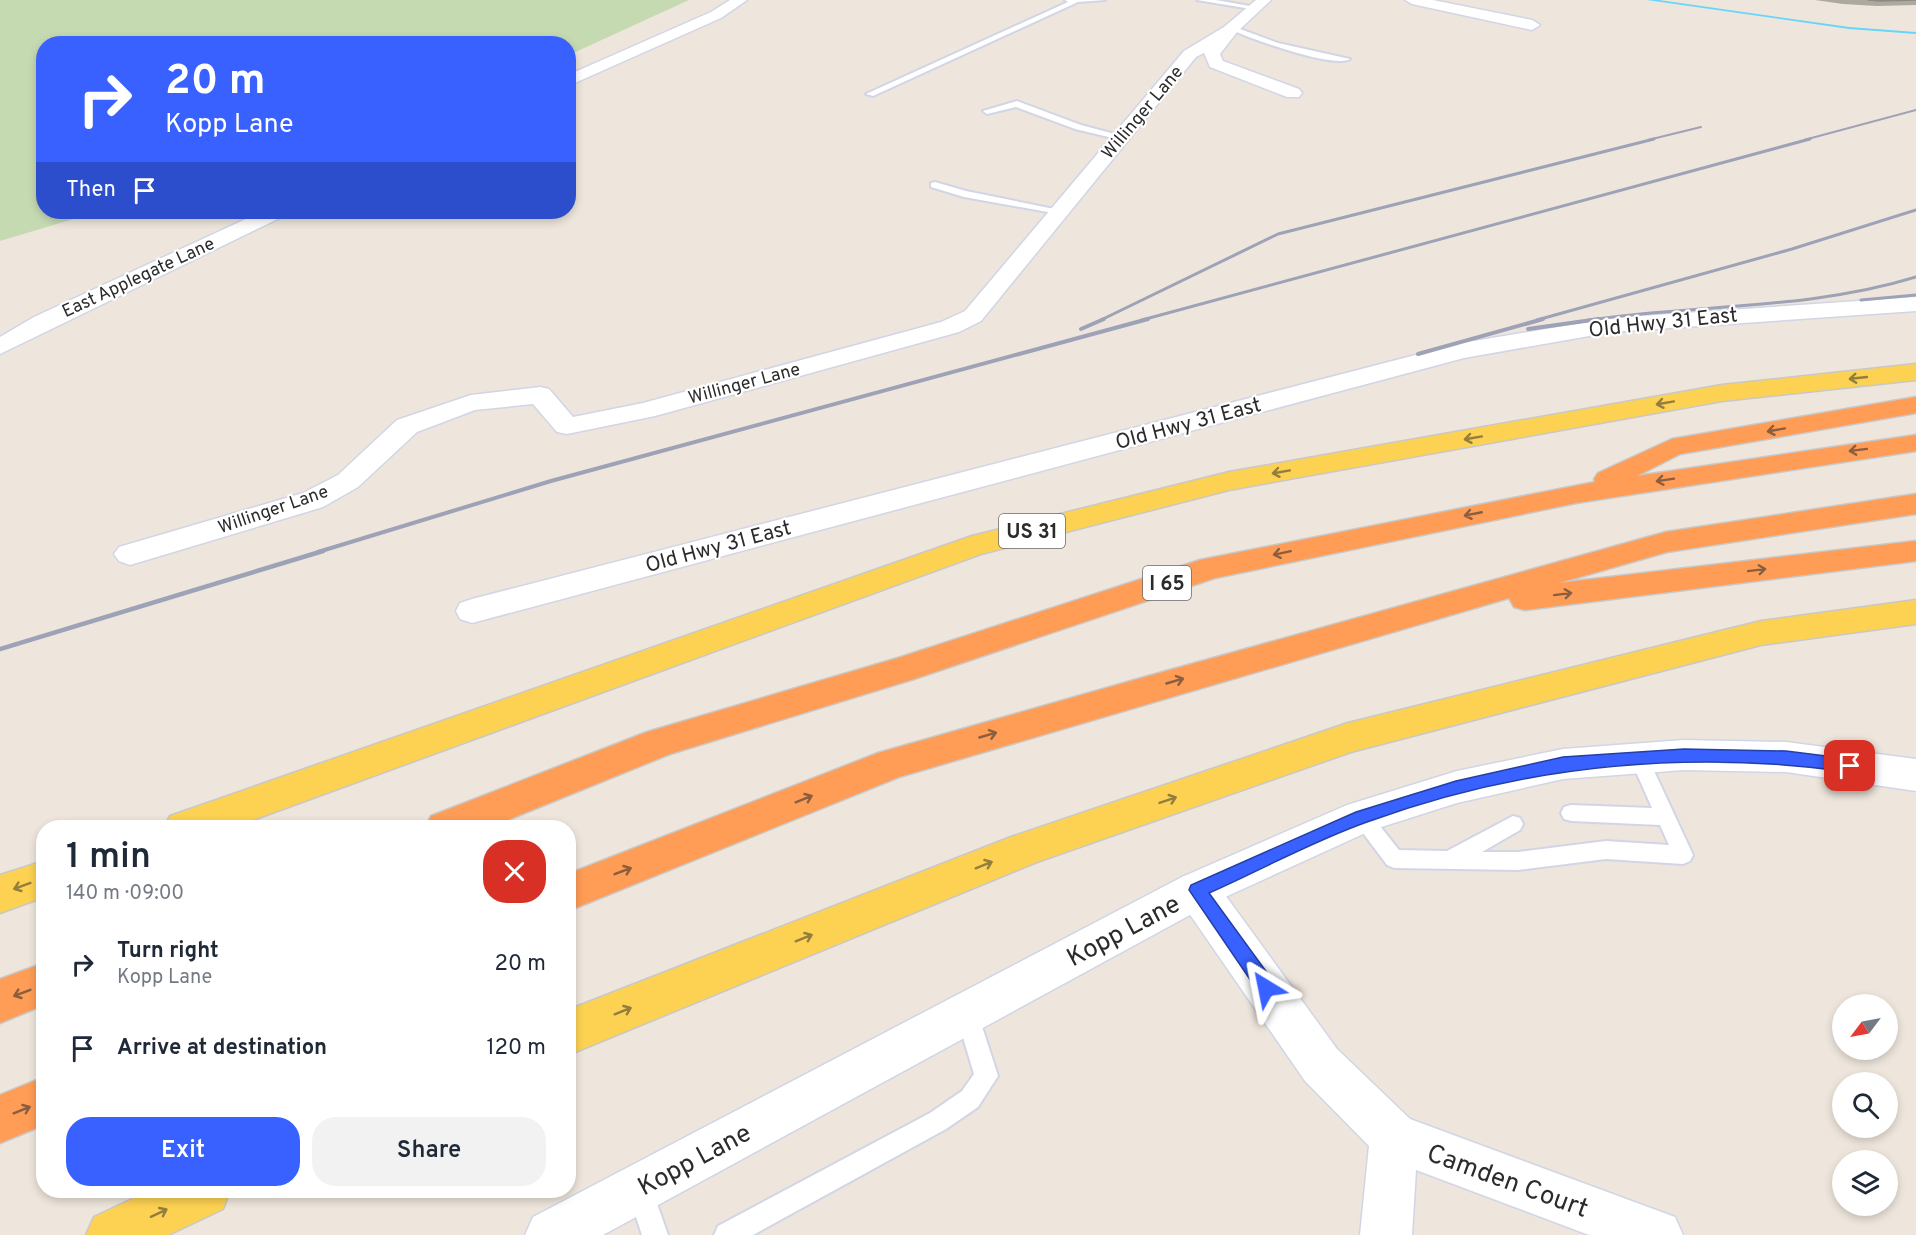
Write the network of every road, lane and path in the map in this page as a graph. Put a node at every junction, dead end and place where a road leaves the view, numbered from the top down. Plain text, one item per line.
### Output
1 (740, 0) edge
2 (1101, 0) edge
3 (1201, 0) edge
4 (1412, 0) edge
5 (1072, 1) edge
6 (1260, 4) edge
7 (1532, 25) dead end
8 (1232, 30) junction
9 (1346, 59) dead end
10 (576, 77) edge
11 (1293, 93) dead end
12 (870, 94) dead end
13 (987, 111) dead end
14 (1121, 137) junction
15 (935, 185) dead end
16 (1059, 211) junction
17 (262, 219) edge
18 (1916, 304) edge
19 (0, 347) edge
20 (1916, 372) edge
21 (1916, 405) edge
22 (1916, 442) edge
23 (1576, 494) junction
24 (1916, 504) edge
25 (1916, 551) edge
26 (130, 554) dead end
27 (472, 611) dead end
28 (1422, 612) junction
29 (1916, 612) edge
30 (1639, 758) junction
31 (1916, 775) edge
32 (1571, 813) dead end
33 (1361, 817) junction
34 (1665, 817) junction
35 (206, 820) edge
36 (464, 820) edge
37 (1513, 824) dead end
38 (1446, 862) junction
39 (36, 882) edge
40 (576, 889) edge
41 (1197, 890) junction
42 (0, 894) edge
43 (36, 987) edge
44 (0, 1001) edge
45 (967, 1013) junction
46 (576, 1030) edge
47 (36, 1104) edge
48 (0, 1119) edge
49 (1394, 1137) junction
50 (639, 1188) junction
51 (191, 1198) edge
52 (112, 1235) edge
53 (551, 1235) edge
54 (655, 1235) edge
55 (727, 1235) edge
56 (1386, 1235) edge
57 (1657, 1235) edge

1 - 10 street
2 - 5 lane
3 - 6 lane
4 - 7 street
5 - 12 lane
6 - 8 street, Willinger Lane
8 - 9 lane
8 - 11 street
8 - 14 street, Willinger Lane
13 - 14 lane
14 - 16 street, Willinger Lane
15 - 16 lane
16 - 26 street, Willinger Lane
17 - 19 street, East Applegate Lane
18 - 27 street, Old Hwy 31 East
20 -> 35 main road, US 31
21 -> 23 highway
22 -> 23 highway, I 65
23 -> 36 highway, I 65
24 - 28 highway
28 -> 25 highway
40 -> 28 highway
46 -> 29 main road
30 - 31 street, Kopp Lane
30 - 33 street, Kopp Lane
30 - 34 lane
32 - 34 lane
33 - 38 lane
33 - 41 street, Kopp Lane
34 - 38 lane
37 - 38 lane
39 -> 42 main road
41 - 45 street, Kopp Lane
41 - 49 street
43 -> 44 highway
45 - 50 street, Kopp Lane
45 - 55 lane
48 -> 47 highway
49 - 56 street
49 - 57 street, Camden Court
50 - 53 street, Kopp Lane
50 - 54 lane
52 -> 51 main road

